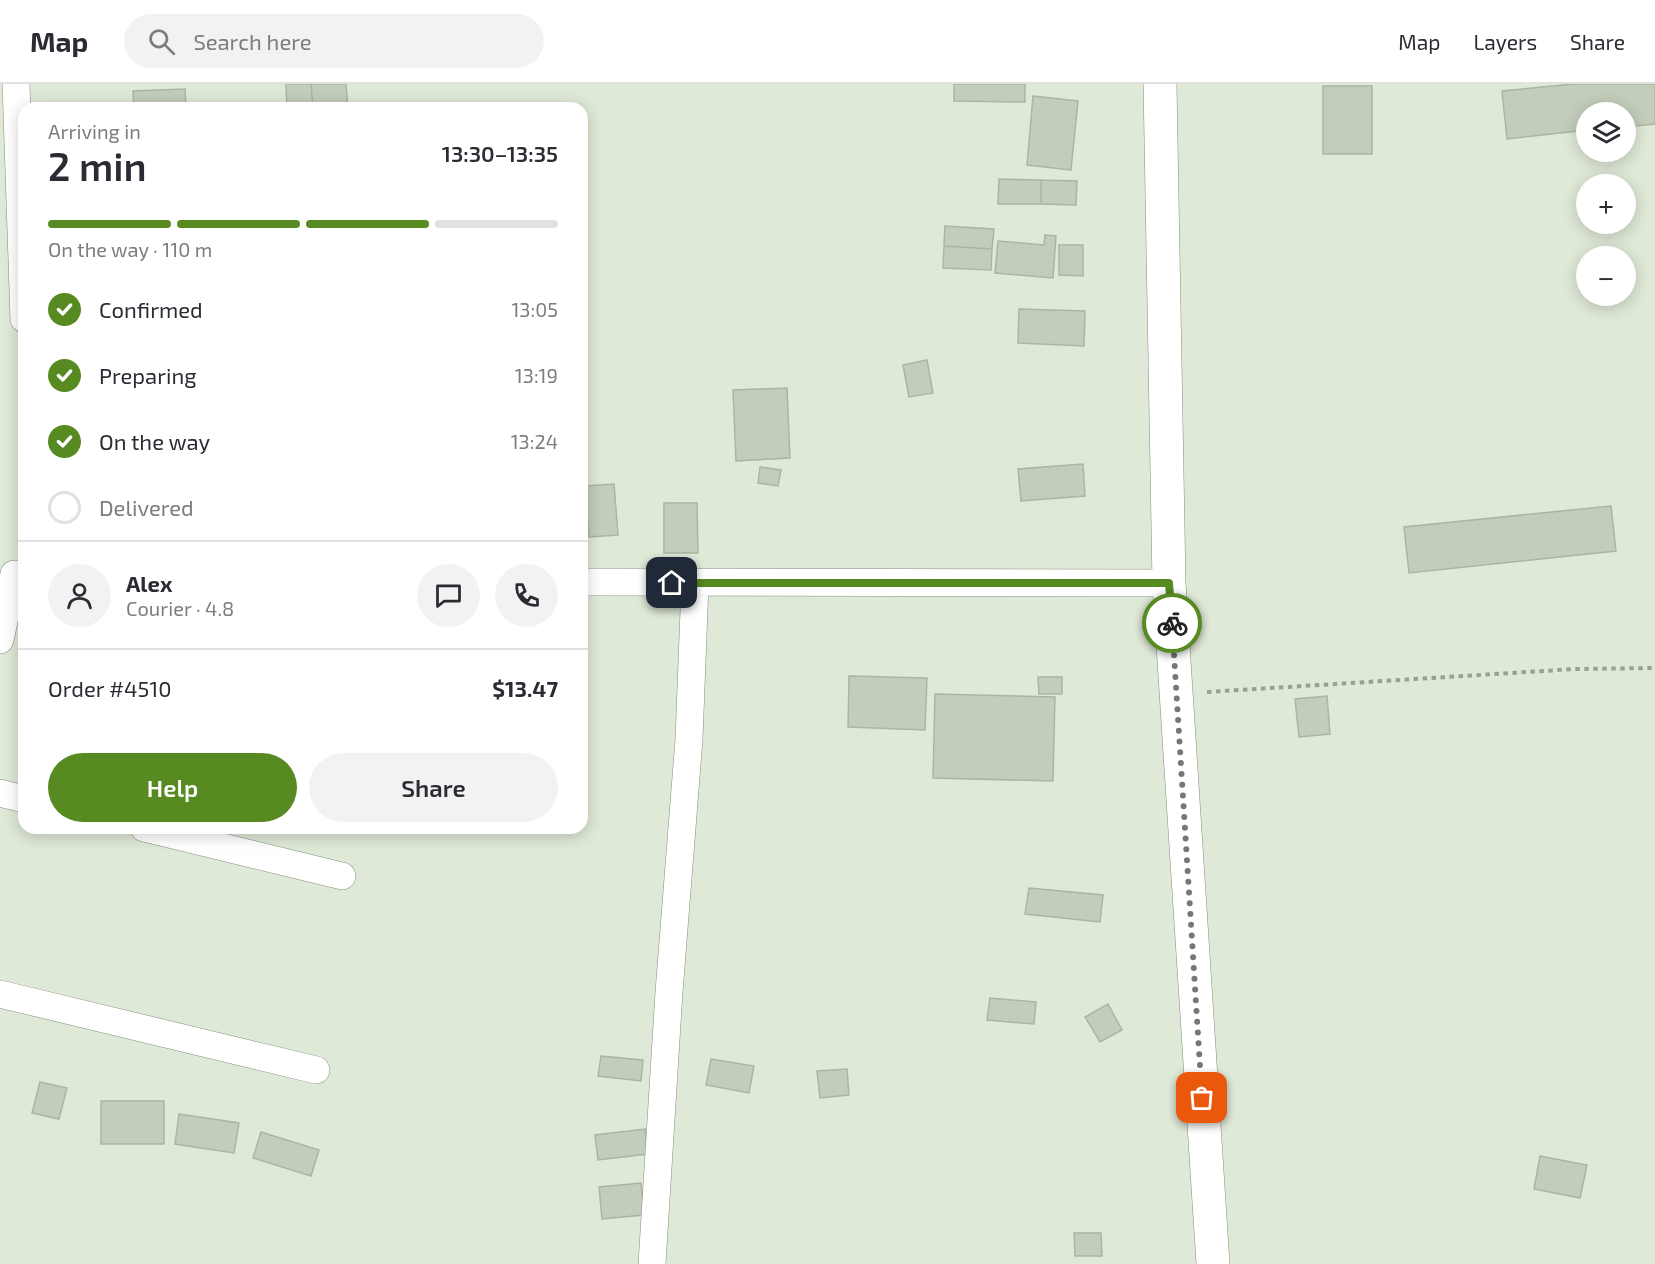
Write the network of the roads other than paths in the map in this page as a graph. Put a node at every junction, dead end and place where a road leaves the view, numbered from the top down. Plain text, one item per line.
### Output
1 (16, 84) edge
2 (1160, 84) edge
3 (18, 143) edge
4 (13, 573) edge
5 (588, 582) edge
6 (1169, 583) junction
7 (695, 584) junction
8 (0, 640) edge
9 (0, 793) edge
10 (18, 798) edge
11 (169, 834) edge
12 (342, 876) dead end
13 (0, 994) edge
14 (316, 1070) dead end
15 (652, 1264) edge
16 (1213, 1264) edge

1 - 3 street
2 - 6 highway
4 - 8 street
5 - 7 street
6 - 7 street
6 - 16 highway
7 - 15 street
9 - 10 street
11 - 12 street
13 - 14 street

